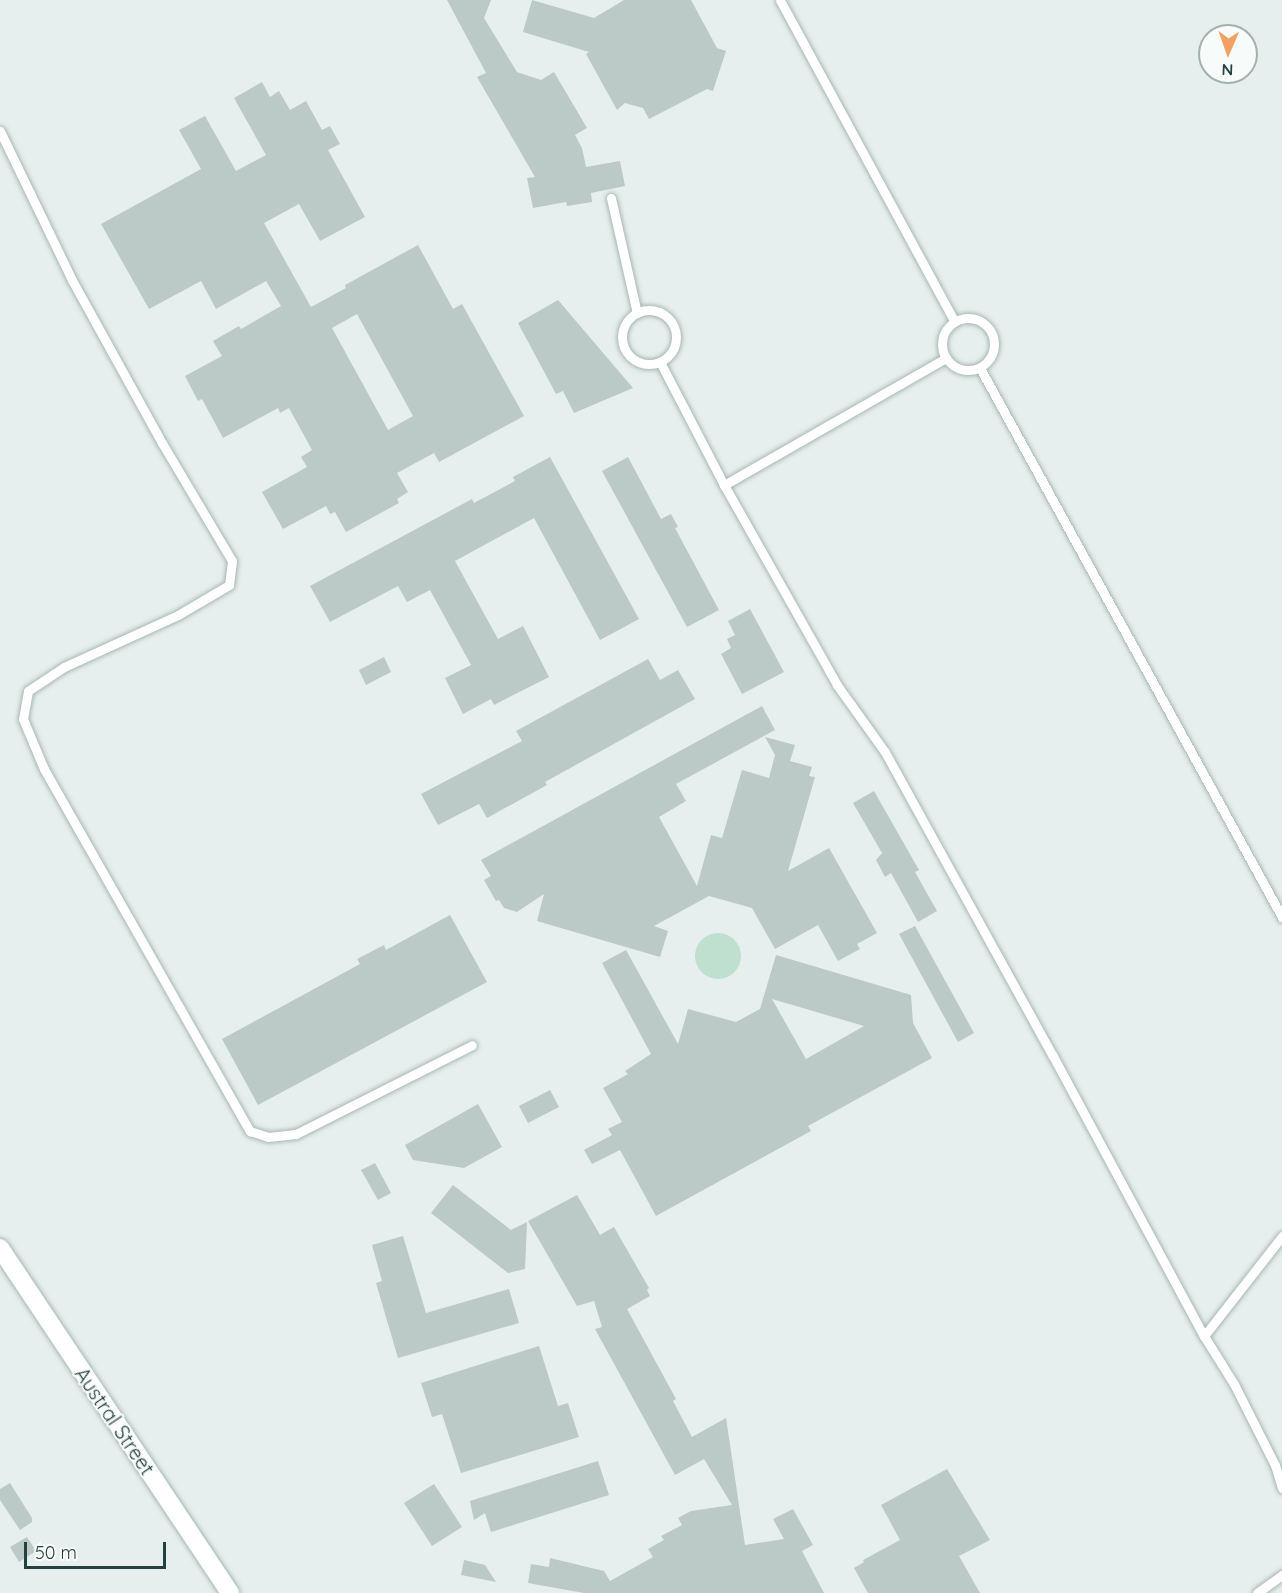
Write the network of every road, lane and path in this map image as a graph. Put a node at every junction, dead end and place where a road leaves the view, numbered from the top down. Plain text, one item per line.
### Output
1 (780, 0) edge
2 (0, 131) edge
3 (611, 198) dead end
4 (636, 313) junction
5 (955, 322) junction
6 (946, 358) junction
7 (660, 362) junction
8 (980, 368) junction
9 (724, 485) junction
10 (1282, 917) edge
11 (472, 1045) dead end
12 (1282, 1236) edge
13 (0, 1248) edge
14 (1204, 1336) junction
15 (1282, 1488) edge
16 (1282, 1575) edge
17 (230, 1593) edge
18 (1257, 1593) edge

1 - 5 lane
2 - 11 lane
3 - 4 lane
4 - 7 lane
4 - 7 lane
5 - 6 lane
5 - 8 lane
6 - 8 lane
6 - 9 lane
7 - 9 lane
8 - 10 lane
9 - 14 lane
12 - 14 lane
13 - 17 street, Austral Street
14 - 15 lane
16 - 18 lane

